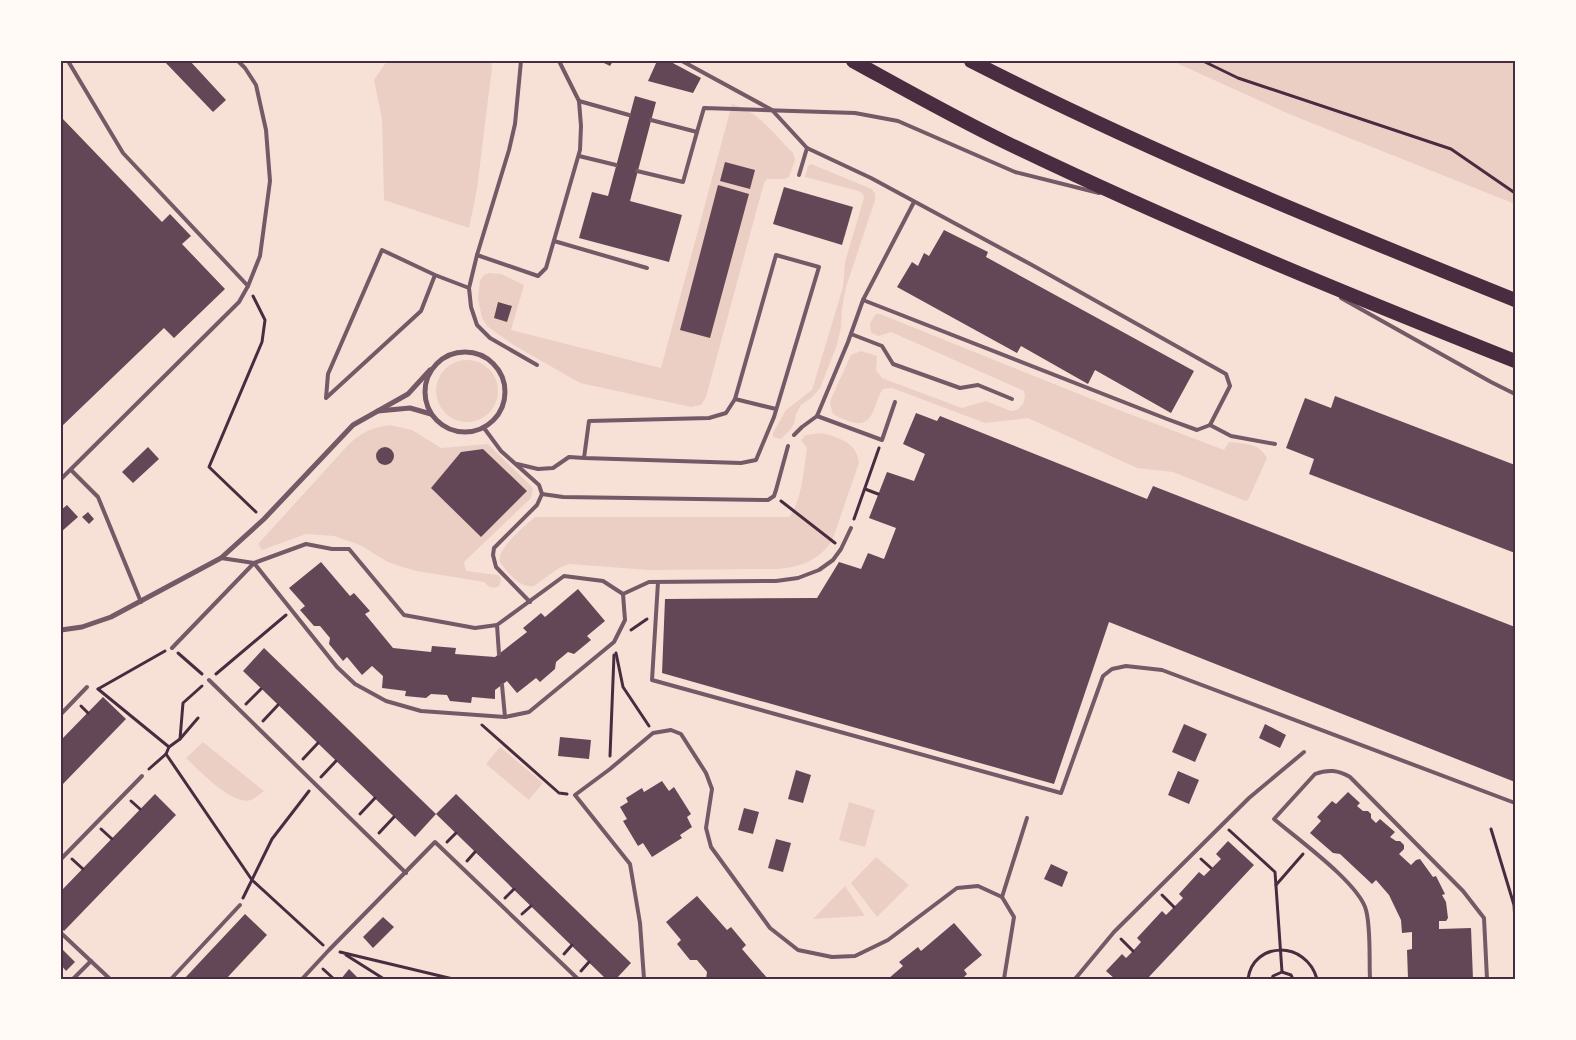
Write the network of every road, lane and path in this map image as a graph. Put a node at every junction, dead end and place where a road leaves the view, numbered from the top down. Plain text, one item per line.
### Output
1 (68, 61) edge
2 (238, 61) edge
3 (521, 61) edge
4 (559, 61) edge
5 (682, 61) edge
6 (853, 61) edge
7 (971, 61) edge
8 (1202, 61) edge
9 (579, 101) junction
10 (772, 110) junction
11 (629, 115) dead end
12 (651, 120) dead end
13 (697, 132) junction
14 (806, 148) junction
15 (578, 156) junction
16 (616, 165) dead end
17 (638, 171) dead end
18 (799, 175) dead end
19 (1515, 193) edge
20 (1129, 200) junction
21 (914, 202) junction
22 (554, 242) junction
23 (477, 255) junction
24 (647, 268) dead end
25 (1290, 268) junction
26 (436, 275) junction
27 (248, 286) junction
28 (469, 288) junction
29 (863, 300) junction
30 (1515, 300) edge
31 (851, 334) junction
32 (1515, 361) edge
33 (537, 364) dead end
34 (430, 370) junction
35 (1515, 394) edge
36 (735, 399) junction
37 (1012, 399) dead end
38 (895, 402) dead end
39 (776, 409) junction
40 (376, 411) junction
41 (431, 414) junction
42 (816, 416) junction
43 (1210, 425) junction
44 (484, 428) junction
45 (794, 435) dead end
46 (882, 440) junction
47 (1275, 444) dead end
48 (788, 446) dead end
49 (584, 458) junction
50 (517, 464) junction
51 (71, 470) junction
52 (61, 479) edge
53 (864, 489) junction
54 (542, 494) junction
55 (878, 494) dead end
56 (774, 496) junction
57 (264, 519) junction
58 (851, 528) joint
59 (841, 549) junction
60 (221, 558) junction
61 (254, 563) junction
62 (658, 582) junction
63 (623, 594) junction
64 (141, 602) junction
65 (530, 602) junction
66 (292, 610) junction
67 (656, 612) junction
68 (497, 625) junction
69 (61, 630) edge
70 (614, 642) junction
71 (172, 648) junction
72 (499, 654) dead end
73 (209, 680) junction
74 (502, 685) dead end
75 (86, 687) joint
76 (98, 689) junction
77 (261, 689) dead end
78 (278, 705) dead end
79 (240, 710) junction
80 (61, 714) edge
81 (470, 715) junction
82 (505, 717) junction
83 (198, 718) dead end
84 (257, 727) junction
85 (653, 732) junction
86 (180, 739) junction
87 (318, 743) dead end
88 (169, 747) junction
89 (1304, 752) dead end
90 (166, 754) junction
91 (336, 761) dead end
92 (296, 766) junction
93 (610, 769) junction
94 (142, 776) joint
95 (315, 784) junction
96 (575, 795) junction
97 (375, 798) dead end
98 (1515, 803) edge
99 (394, 817) dead end
100 (1027, 818) dead end
101 (353, 821) junction
102 (1223, 825) junction
103 (1491, 829) dead end
104 (372, 840) junction
105 (1308, 848) junction
106 (1194, 853) junction
107 (61, 859) edge
108 (1211, 868) dead end
109 (406, 873) junction
110 (252, 880) junction
111 (1276, 885) junction
112 (1157, 890) junction
113 (1002, 897) junction
114 (240, 904) joint
115 (1174, 907) dead end
116 (1515, 921) edge
117 (1114, 932) junction
118 (61, 933) edge
119 (328, 950) junction
120 (1133, 950) dead end
121 (1280, 950) junction
122 (342, 953) junction
123 (91, 961) junction
124 (1282, 972) junction
125 (73, 979) edge
126 (110, 979) edge
127 (171, 979) edge
128 (302, 979) edge
129 (384, 979) edge
130 (454, 979) edge
131 (578, 979) edge
132 (644, 979) edge
133 (1004, 979) edge
134 (1075, 979) edge
135 (1248, 979) edge
136 (1272, 979) edge
137 (1293, 979) edge
138 (1317, 979) edge
139 (1370, 979) edge
140 (1486, 979) edge

1 - 27 lane
2 - 27 lane
3 - 23 lane
4 - 9 lane
5 - 10 lane
6 - 20 highway
7 - 30 highway
8 - 19 path
9 - 11 lane
9 - 15 lane
10 - 13 lane
10 - 14 lane
10 - 20 lane
12 - 13 lane
13 - 17 lane
14 - 18 lane
14 - 21 lane
15 - 16 lane
15 - 22 lane
20 - 25 highway
21 - 29 lane
21 - 43 lane
22 - 23 lane
22 - 24 lane
23 - 28 lane
25 - 32 highway
25 - 35 lane
26 - 26 lane
26 - 28 lane
27 - 51 lane
27 - 57 path
28 - 33 lane
29 - 31 lane
29 - 43 lane
31 - 37 lane
31 - 42 lane
34 - 40 street
34 - 41 street
34 - 44 street
36 - 39 lane
36 - 39 lane
36 - 49 lane
38 - 46 lane
39 - 49 lane
40 - 41 street
40 - 57 street
41 - 44 street
42 - 45 lane
42 - 46 lane
43 - 47 lane
44 - 50 lane
46 - 53 path
48 - 56 lane
49 - 50 lane
50 - 54 lane
51 - 52 lane
51 - 64 lane
53 - 55 path
53 - 58 path
54 - 56 lane
54 - 65 lane
56 - 59 path
57 - 60 street
58 - 59 lane
59 - 62 lane
60 - 61 lane
60 - 64 street
61 - 66 lane
61 - 68 lane
61 - 71 lane
62 - 63 lane
62 - 67 lane
63 - 65 lane
63 - 70 lane
64 - 69 street
65 - 68 lane
66 - 73 path
66 - 81 lane
67 - 70 path
67 - 98 lane
68 - 72 lane
70 - 82 lane
70 - 85 path
70 - 93 path
71 - 73 path
71 - 76 path
73 - 79 lane
73 - 86 path
74 - 82 lane
75 - 76 path
75 - 80 lane
76 - 88 path
77 - 79 path
78 - 84 path
79 - 84 lane
81 - 82 lane
81 - 96 path
83 - 86 path
84 - 92 lane
85 - 93 lane
85 - 113 lane
86 - 88 path
87 - 92 path
88 - 90 path
89 - 102 lane
90 - 94 path
90 - 110 path
91 - 95 path
92 - 95 lane
93 - 96 lane
94 - 107 lane
95 - 101 lane
95 - 110 path
96 - 132 lane
97 - 101 path
99 - 104 path
100 - 113 lane
101 - 104 lane
102 - 106 lane
102 - 111 path
103 - 116 path
104 - 109 lane
105 - 111 path
105 - 139 lane
105 - 140 lane
106 - 108 path
106 - 112 lane
109 - 119 lane
109 - 131 lane
110 - 114 path
110 - 119 path
111 - 121 path
112 - 115 path
112 - 117 lane
113 - 133 lane
114 - 127 lane
117 - 120 path
117 - 134 lane
118 - 123 lane
119 - 122 path
119 - 128 lane
121 - 124 path
121 - 135 path
121 - 138 path
122 - 129 path
122 - 130 path
123 - 125 lane
123 - 126 lane
124 - 136 path
124 - 137 path

